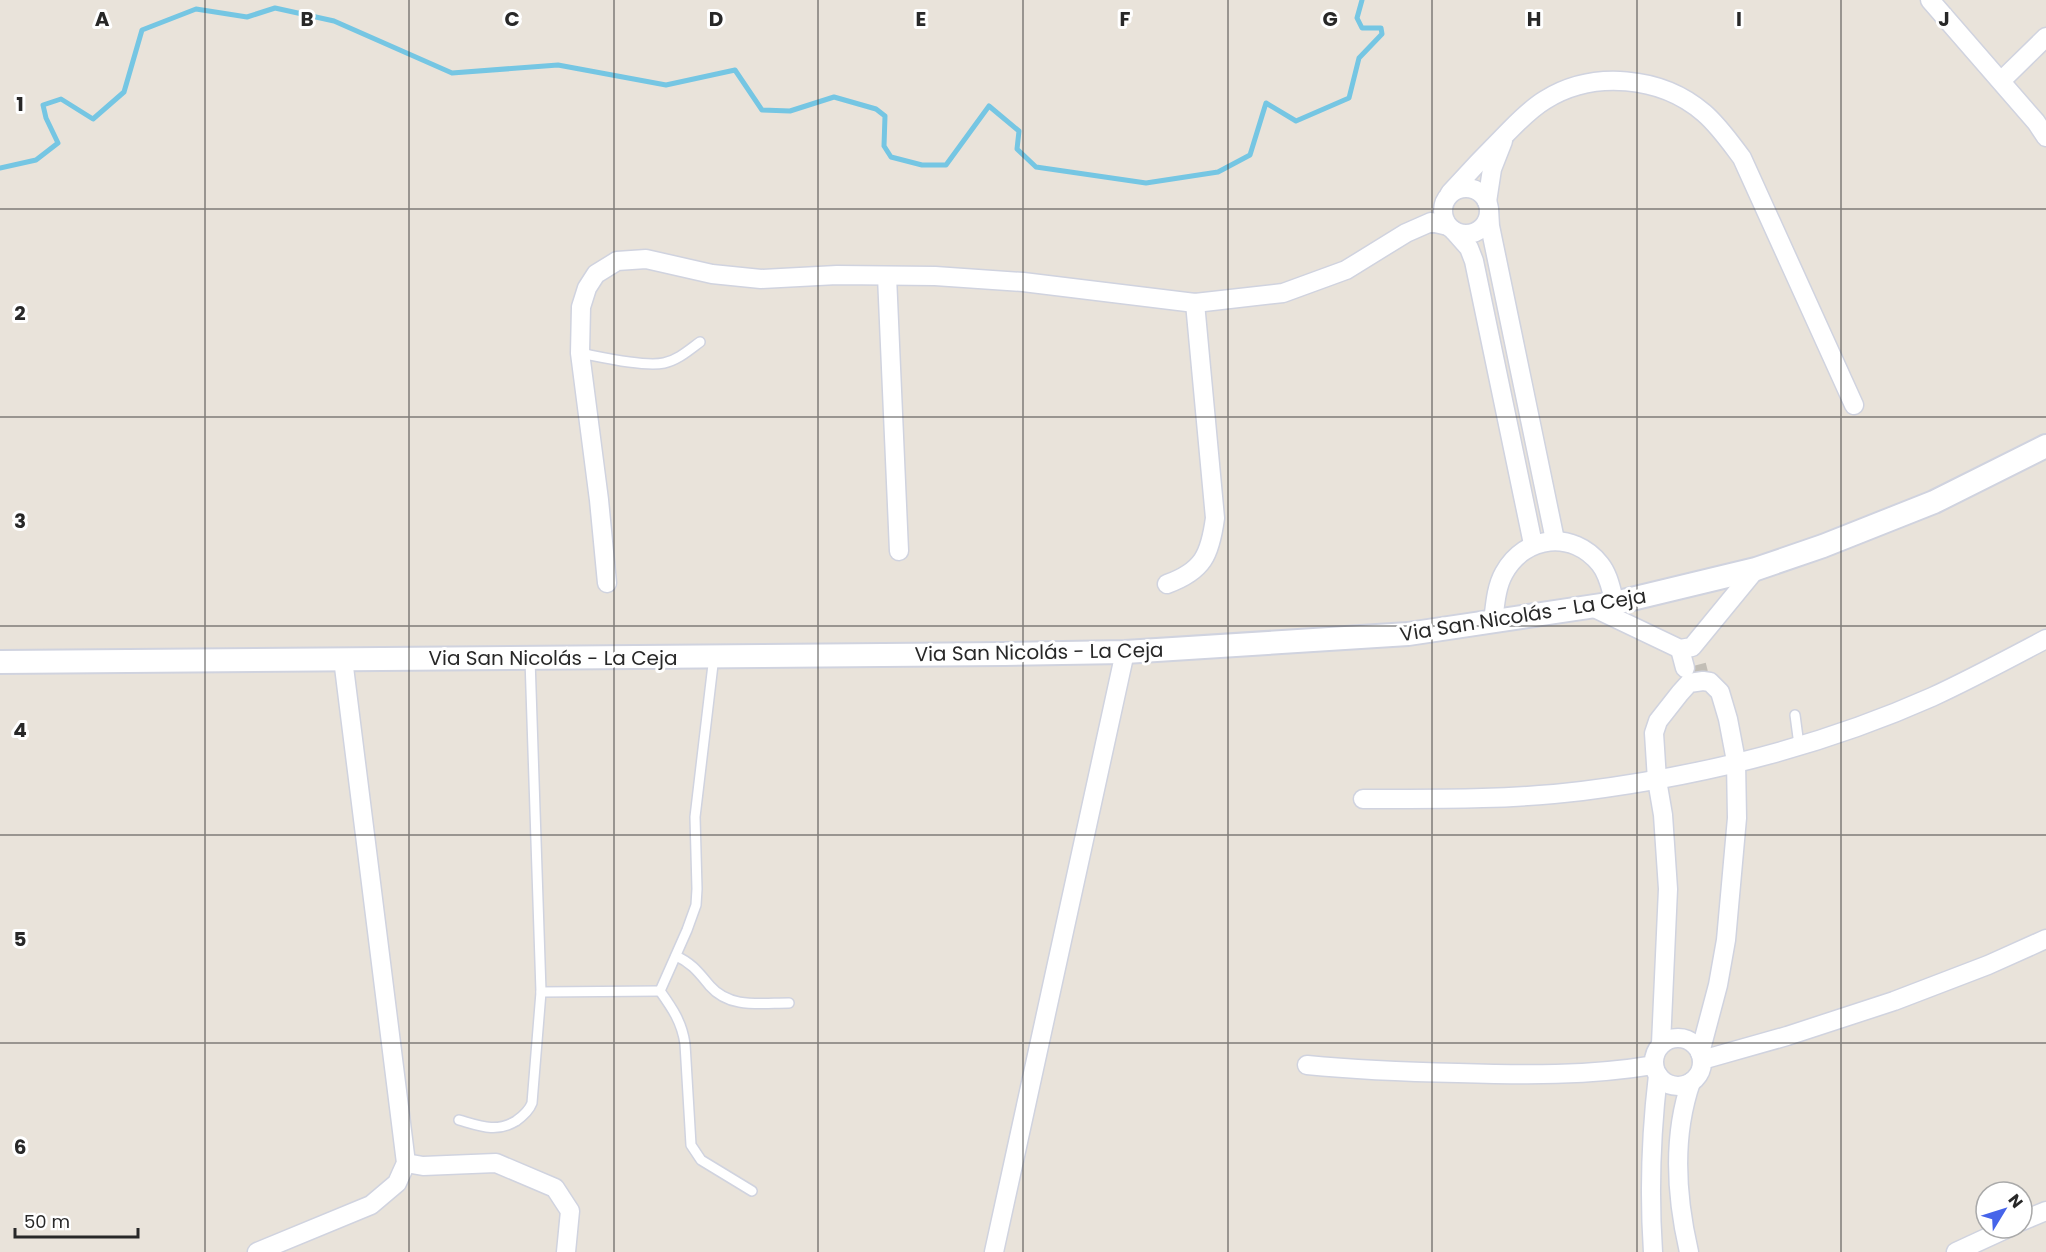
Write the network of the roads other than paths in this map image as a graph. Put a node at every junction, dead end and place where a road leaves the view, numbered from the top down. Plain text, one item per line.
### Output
1 (1930, 0) edge
2 (2046, 37) edge
3 (2001, 81) junction
4 (1509, 132) junction
5 (2046, 137) edge
6 (1448, 196) junction
7 (1488, 205) junction
8 (1451, 228) junction
9 (1406, 233) junction
10 (887, 276) junction
11 (1195, 303) junction
12 (700, 342) dead end
13 (580, 353) junction
14 (1854, 405) dead end
15 (2046, 446) edge
16 (1555, 540) junction
17 (1533, 544) junction
18 (899, 551) dead end
19 (1756, 569) junction
20 (608, 583) dead end
21 (1167, 584) dead end
22 (1615, 603) junction
23 (1592, 607) junction
24 (1493, 622) junction
25 (2046, 639) edge
26 (1686, 648) junction
27 (1125, 652) junction
28 (714, 656) junction
29 (530, 658) junction
30 (343, 659) junction
31 (0, 662) edge
32 (1693, 674) junction
33 (1795, 715) dead end
34 (1798, 745) junction
35 (1737, 762) junction
36 (1657, 780) junction
37 (1363, 799) dead end
38 (2046, 939) edge
39 (676, 956) junction
40 (660, 991) junction
41 (541, 992) junction
42 (789, 1004) dead end
43 (1661, 1044) junction
44 (1701, 1056) junction
45 (1307, 1065) dead end
46 (1656, 1070) junction
47 (1692, 1082) junction
48 (459, 1120) dead end
49 (406, 1163) junction
50 (752, 1191) dead end
51 (1982, 1240) edge
52 (257, 1252) edge
53 (566, 1252) edge
54 (994, 1252) edge
55 (1653, 1252) edge
56 (1689, 1252) edge
57 (1956, 1252) edge

1 - 3 street
2 - 3 street
3 - 5 street
4 - 6 street
4 - 7 street
4 - 14 street
6 - 7 street
6 - 8 street
6 - 9 street
7 - 8 street
7 - 16 street
8 - 9 street
8 - 17 street
9 - 11 street
10 - 11 street
10 - 13 street
10 - 18 street
11 - 21 street
12 - 13 lane
13 - 20 street
15 - 19 street, Via San Nicolás - La Ceja
16 - 17 street
16 - 22 street
17 - 24 street
19 - 22 street, Via San Nicolás - La Ceja
19 - 26 street
22 - 23 street, Via San Nicolás - La Ceja
23 - 24 street, Via San Nicolás - La Ceja
23 - 26 street
24 - 27 street, Via San Nicolás - La Ceja
25 - 34 street
26 - 32 street
27 - 28 street, Via San Nicolás - La Ceja
27 - 54 street
28 - 29 street, Via San Nicolás - La Ceja
28 - 39 lane
29 - 30 street, Via San Nicolás - La Ceja
29 - 41 lane
30 - 31 street, Via San Nicolás - La Ceja
30 - 49 street
32 - 35 street
32 - 36 street
33 - 34 lane
34 - 35 street
35 - 36 street
35 - 44 street
36 - 37 street
36 - 43 street
38 - 44 street
39 - 40 lane
39 - 42 lane
40 - 41 lane
40 - 50 lane
41 - 48 lane
43 - 44 street
43 - 46 street
44 - 47 street
45 - 46 street
46 - 47 street
46 - 55 street
47 - 56 street
49 - 52 street
49 - 53 street
51 - 57 street

